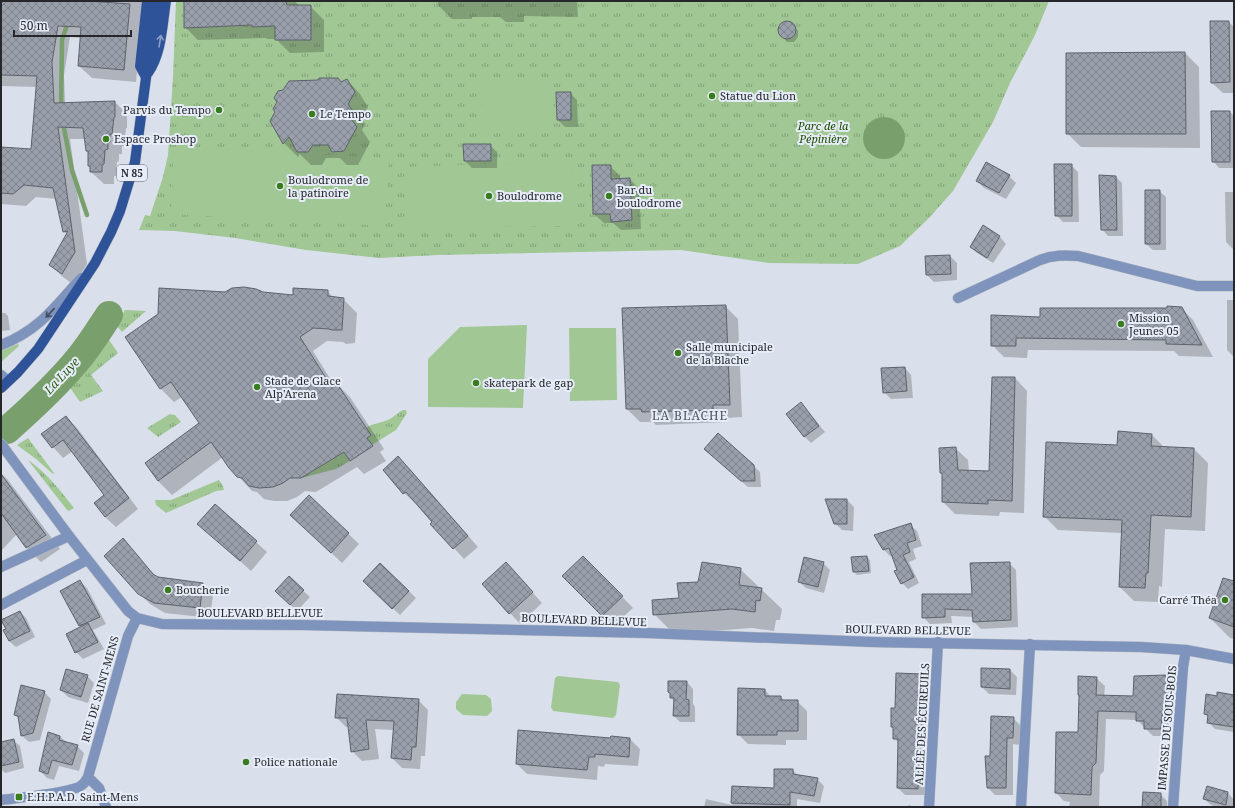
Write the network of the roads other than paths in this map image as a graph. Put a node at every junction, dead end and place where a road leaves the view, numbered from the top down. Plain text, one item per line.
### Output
1 (147, 1) edge
2 (156, 1) edge
3 (166, 1) edge
4 (146, 77) junction
5 (95, 263) junction
6 (1234, 286) edge
7 (958, 298) dead end
8 (1, 345) edge
9 (3, 381) edge
10 (3, 447) edge
11 (69, 536) junction
12 (87, 560) junction
13 (1, 567) edge
14 (1, 605) edge
15 (137, 618) junction
16 (938, 642) junction
17 (1030, 644) junction
18 (1186, 650) junction
19 (1234, 659) edge
20 (88, 777) junction
21 (1, 800) edge
22 (106, 807) edge
23 (929, 807) edge
24 (1021, 807) edge
25 (1173, 807) edge

1 - 4 main road, N 85
2 - 4 main road, N 85
4 -> 3 main road
4 - 5 main road, N 85
5 -> 8 street
5 - 9 main road, N 85
6 - 7 street
10 - 11 street
11 - 12 street
11 - 13 street
12 - 14 street
12 - 15 street
15 - 16 street, BOULEVARD BELLEVUE
15 - 20 street, RUE DE SAINT-MENS
16 - 17 street, BOULEVARD BELLEVUE
16 - 23 street, ALLÉE DES ÉCUREUILS
17 - 18 street, BOULEVARD BELLEVUE
17 - 24 street
18 - 19 street, BOULEVARD BELLEVUE
18 - 25 street, IMPASSE DU SOUS-BOIS
20 - 21 street
20 - 22 street

